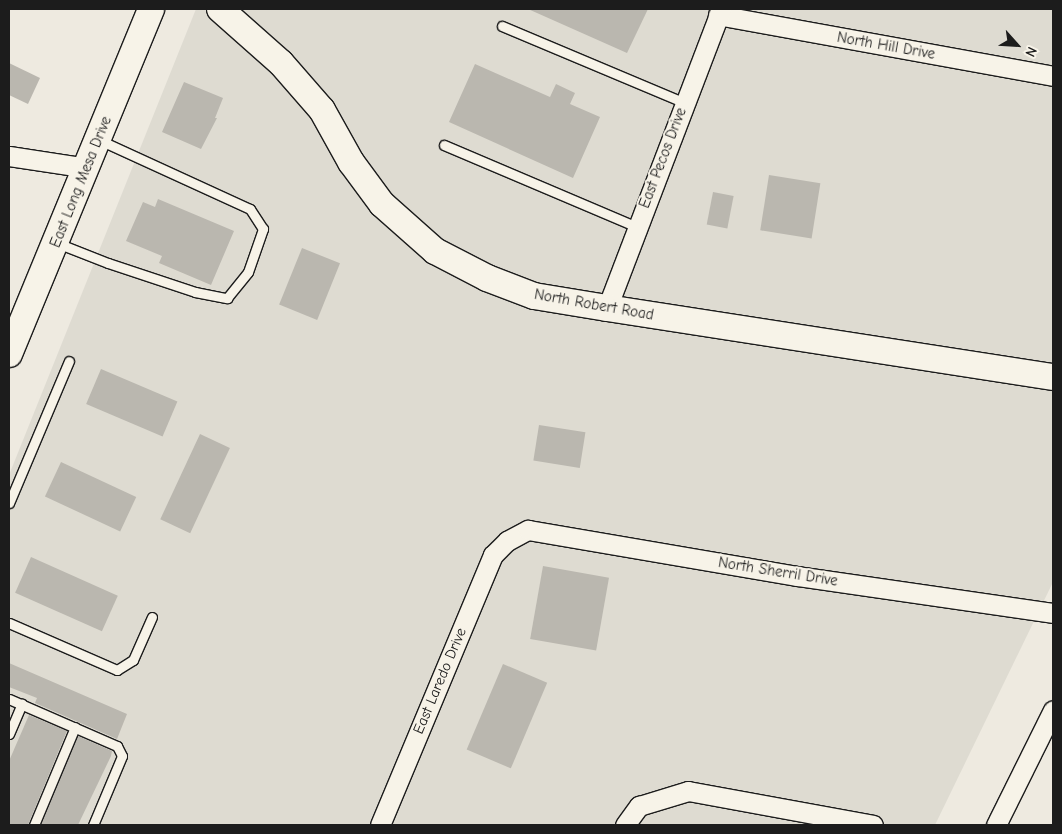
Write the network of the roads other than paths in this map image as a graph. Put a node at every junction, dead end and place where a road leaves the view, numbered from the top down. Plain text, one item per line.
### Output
1 (151, 9) edge
2 (220, 9) edge
3 (720, 12) edge
4 (502, 26) dead end
5 (1053, 76) edge
6 (685, 103) junction
7 (99, 140) junction
8 (444, 145) dead end
9 (9, 156) edge
10 (87, 168) junction
11 (636, 227) junction
12 (56, 243) junction
13 (607, 308) junction
14 (9, 354) edge
15 (70, 361) dead end
16 (1053, 377) edge
17 (9, 503) edge
18 (506, 541) joint
19 (1053, 612) edge
20 (152, 617) dead end
21 (9, 623) edge
22 (9, 699) edge
23 (22, 704) junction
24 (1053, 710) edge
25 (75, 727) junction
26 (9, 734) edge
27 (34, 825) edge
28 (93, 825) edge
29 (380, 825) edge
30 (625, 825) edge
31 (873, 825) edge
32 (996, 825) edge

1 - 7 main road, East Long Mesa Drive
2 - 13 main road, North Robert Road
3 - 5 street, North Hill Drive
3 - 6 street, East Pecos Drive
4 - 6 lane
6 - 11 street, East Pecos Drive
7 - 10 main road, East Long Mesa Drive
7 - 12 lane
8 - 11 lane
9 - 10 street
10 - 12 main road, East Long Mesa Drive
11 - 13 street, East Pecos Drive
12 - 14 main road, East Long Mesa Drive
13 - 16 main road, North Robert Road
15 - 17 lane
18 - 19 street, North Sherril Drive
18 - 29 street, East Laredo Drive
20 - 21 lane
22 - 23 lane
23 - 25 lane
23 - 26 lane
24 - 32 street
25 - 27 lane
25 - 28 lane
30 - 31 street

